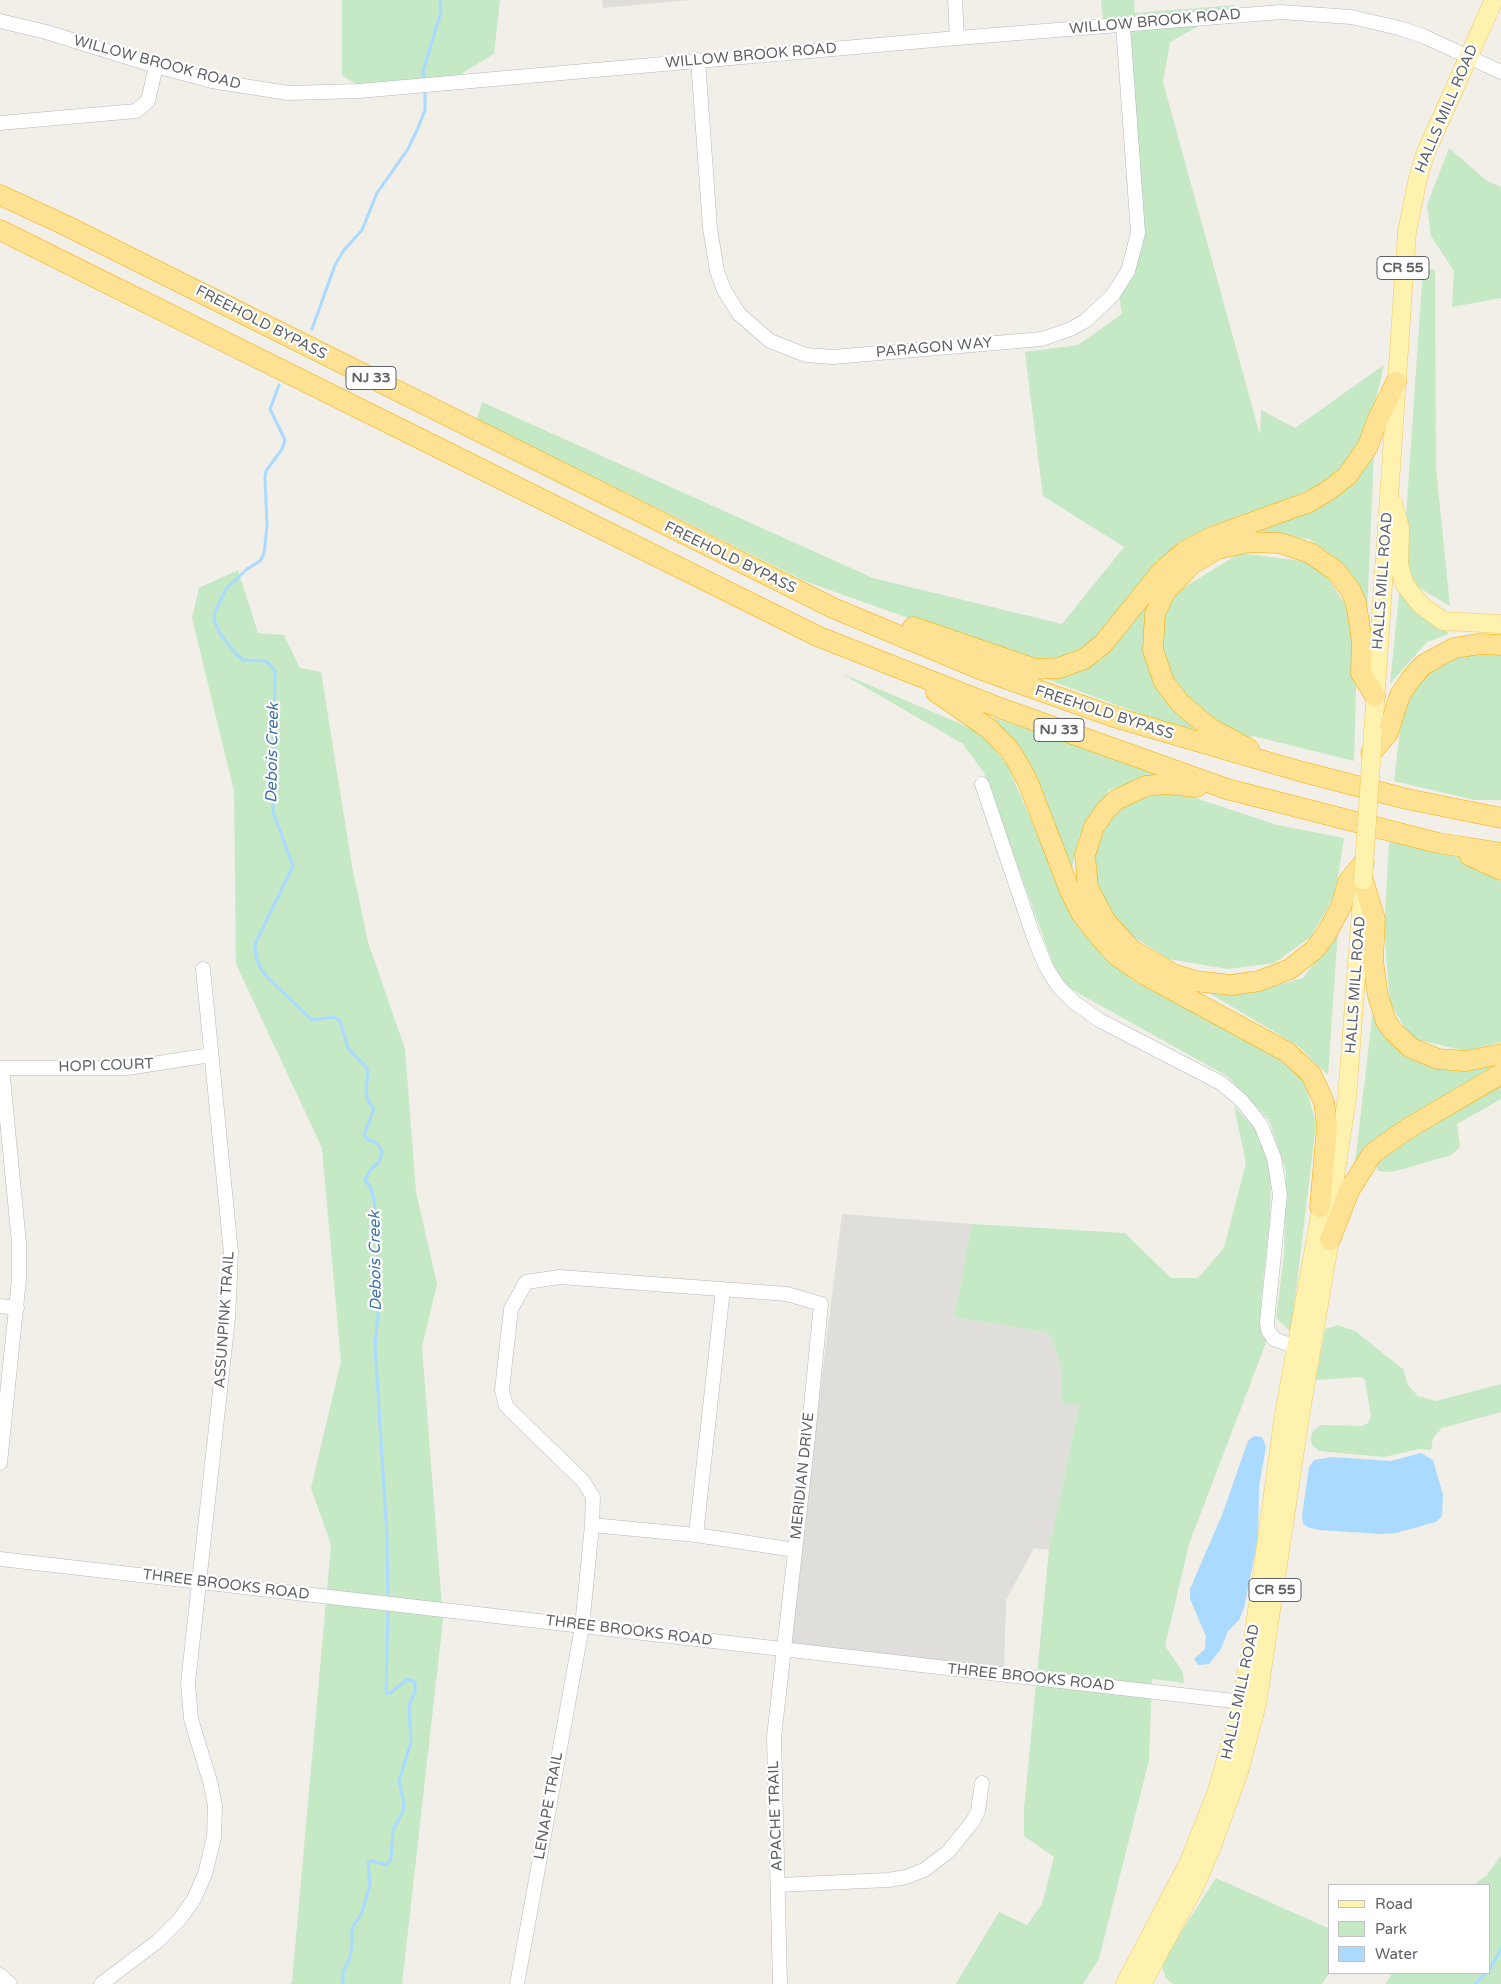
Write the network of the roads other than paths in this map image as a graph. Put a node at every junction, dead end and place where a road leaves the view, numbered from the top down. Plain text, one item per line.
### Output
1 (955, 0) edge
2 (1494, 0) edge
3 (0, 21) edge
4 (1123, 25) junction
5 (957, 38) junction
6 (1468, 57) junction
7 (698, 60) junction
8 (156, 66) junction
9 (1501, 72) edge
10 (0, 123) edge
11 (0, 195) edge
12 (0, 230) edge
13 (1396, 382) junction
14 (1390, 491) junction
15 (741, 564) junction
16 (1501, 624) edge
17 (1501, 645) edge
18 (893, 666) junction
19 (1375, 696) junction
20 (1380, 733) junction
21 (1371, 753) joint
22 (1299, 771) junction
23 (982, 784) dead end
24 (1227, 789) junction
25 (1407, 799) junction
26 (1501, 808) edge
27 (1501, 818) edge
28 (1438, 843) junction
29 (1501, 853) edge
30 (1501, 870) edge
31 (1359, 874) junction
32 (203, 969) dead end
33 (1501, 1054) edge
34 (211, 1055) junction
35 (1, 1068) edge
36 (1501, 1074) edge
37 (1334, 1177) junction
38 (1320, 1207) junction
39 (1330, 1240) junction
40 (723, 1289) junction
41 (0, 1306) edge
42 (17, 1308) junction
43 (1296, 1347) junction
44 (0, 1463) edge
45 (592, 1525) junction
46 (696, 1535) junction
47 (795, 1550) junction
48 (0, 1559) edge
49 (1262, 1577) junction
50 (199, 1582) junction
51 (582, 1627) junction
52 (1268, 1639) junction
53 (784, 1649) junction
54 (1249, 1703) junction
55 (982, 1783) dead end
56 (778, 1885) junction
57 (0, 1975) edge
58 (10, 1984) edge
59 (101, 1984) edge
60 (518, 1984) edge
61 (780, 1984) edge
62 (1125, 1984) edge
63 (1142, 1984) edge

1 - 5 street
2 - 6 main road, HALLS MILL ROAD / CR 55
3 - 8 street, WILLOW BROOK ROAD
4 - 5 street, WILLOW BROOK ROAD
4 - 6 street, WILLOW BROOK ROAD
4 - 7 street, PARAGON WAY
5 - 7 street, WILLOW BROOK ROAD
6 - 9 street, WILLOW BROOK ROAD
6 - 13 main road, HALLS MILL ROAD / CR 55
7 - 8 street, WILLOW BROOK ROAD
8 - 10 street
11 - 15 highway, FREEHOLD BYPASS / NJ 33
12 - 18 highway, FREEHOLD BYPASS / NJ 33
13 - 14 main road, HALLS MILL ROAD / CR 55
13 - 15 highway
14 - 16 main road
14 - 19 main road, HALLS MILL ROAD / CR 55
15 - 22 highway, FREEHOLD BYPASS / NJ 33
17 - 20 highway
18 - 24 highway, FREEHOLD BYPASS / NJ 33
18 - 38 highway
19 - 20 main road, HALLS MILL ROAD
19 - 22 highway
20 - 21 highway
21 - 31 main road, HALLS MILL ROAD, bridge
22 - 25 highway, FREEHOLD BYPASS
23 - 43 street
24 - 28 highway, FREEHOLD BYPASS / NJ 33
24 - 31 highway
25 - 26 highway
25 - 27 highway, FREEHOLD BYPASS
28 - 29 highway, FREEHOLD BYPASS / NJ 33
28 - 30 highway
31 - 33 highway
31 - 37 main road, HALLS MILL ROAD
32 - 34 street, ASSUNPINK TRAIL
34 - 35 street, HOPI COURT
34 - 50 street, ASSUNPINK TRAIL
35 - 42 street
36 - 39 highway
37 - 38 main road, HALLS MILL ROAD / CR 55
37 - 39 main road, HALLS MILL ROAD / CR 55
38 - 43 main road, HALLS MILL ROAD / CR 55
39 - 52 main road, HALLS MILL ROAD / CR 55
40 - 45 street, LENAPE TRAIL
40 - 46 street
40 - 47 street, MERIDIAN DRIVE
41 - 42 street
42 - 44 street
43 - 49 main road, HALLS MILL ROAD / CR 55
45 - 46 street
45 - 51 street, LENAPE TRAIL
46 - 47 street
47 - 53 street, MERIDIAN DRIVE
48 - 50 street, THREE BROOKS ROAD
49 - 52 main road
49 - 54 main road, HALLS MILL ROAD / CR 55
50 - 51 street, THREE BROOKS ROAD
50 - 59 street, ASSUNPINK TRAIL
51 - 53 street, THREE BROOKS ROAD
51 - 60 street, LENAPE TRAIL
52 - 54 main road, HALLS MILL ROAD / CR 55
53 - 54 street, THREE BROOKS ROAD
53 - 56 street, APACHE TRAIL
54 - 62 main road, HALLS MILL ROAD / CR 55
54 - 63 main road, HALLS MILL ROAD / CR 55
55 - 56 street
56 - 61 street, APACHE TRAIL
57 - 58 street

